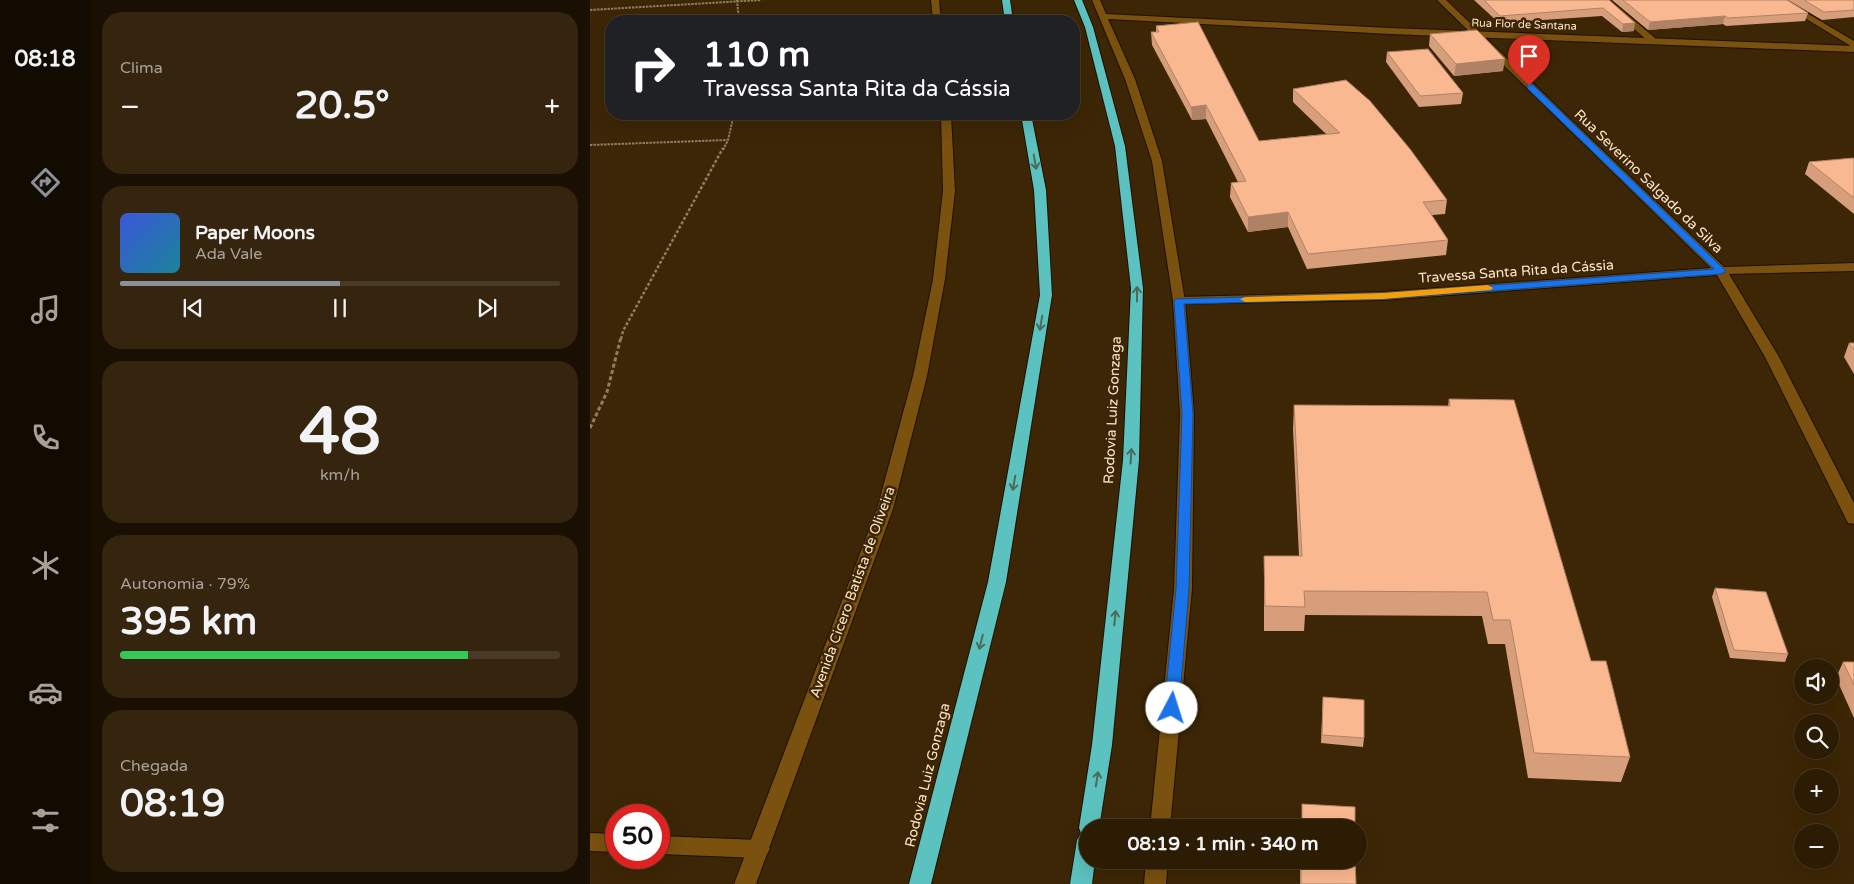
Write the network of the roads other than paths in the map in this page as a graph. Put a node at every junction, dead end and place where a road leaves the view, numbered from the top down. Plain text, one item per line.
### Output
1 (934, 0) edge
2 (1006, 0) edge
3 (1078, 0) edge
4 (1096, 0) edge
5 (1442, 0) edge
6 (1605, 0) edge
7 (1779, 0) edge
8 (936, 15) edge
9 (1008, 15) edge
10 (1102, 16) junction
11 (1474, 33) junction
12 (1652, 40) junction
13 (1854, 47) edge
14 (946, 120) edge
15 (1027, 120) edge
16 (1854, 267) edge
17 (1721, 271) junction
18 (1179, 301) junction
19 (1854, 519) edge
20 (1091, 819) edge
21 (1161, 819) edge
22 (590, 842) edge
23 (605, 843) edge
24 (670, 845) edge
25 (759, 848) junction
26 (1083, 869) edge
27 (1156, 869) edge
28 (745, 884) edge
29 (920, 884) edge
30 (1081, 884) edge
31 (1154, 884) edge

1 - 8 street
2 - 9 highway
20 -> 3 highway, Rodovia Luiz Gonzaga
4 - 10 street
5 - 11 street, Rua Severino Salgado da Silva
6 - 12 street
7 - 13 street
10 - 11 street, Rua Flor de Santana
10 - 18 street
11 - 12 street, Rua Flor de Santana
11 - 17 street, Rua Severino Salgado da Silva
12 - 13 street, Rua Flor de Santana
14 - 25 street, Avenida Cicero Batista de Oliveira
15 -> 29 highway, Rodovia Luiz Gonzaga
16 - 17 street, Travessa Santa Rita da Cássia
17 - 18 street, Travessa Santa Rita da Cássia
17 - 19 street, Rua Severino Salgado da Silva
18 - 21 street
22 - 23 street
24 - 25 street
25 - 28 street, Avenida Cicero Batista de Oliveira
26 - 30 highway
27 - 31 street

